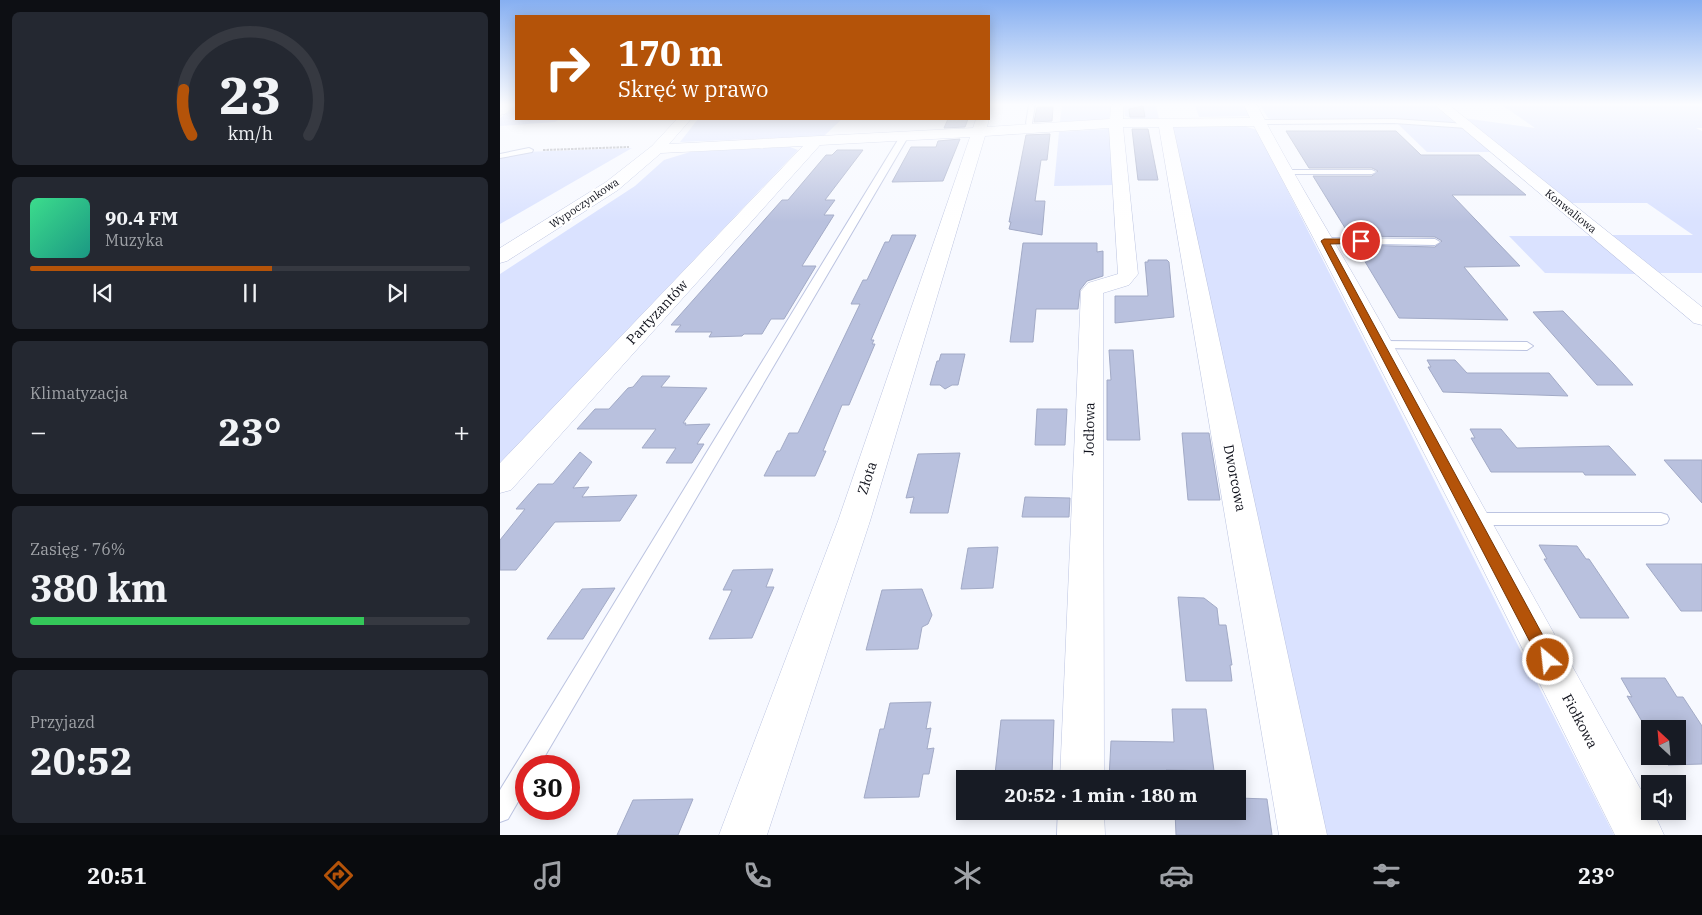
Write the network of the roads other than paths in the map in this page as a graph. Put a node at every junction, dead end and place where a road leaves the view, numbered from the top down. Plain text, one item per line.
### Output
1 (662, 144) edge
2 (775, 144) edge
3 (819, 144) edge
4 (900, 144) edge
5 (975, 144) edge
6 (1117, 144) edge
7 (1169, 144) edge
8 (1271, 144) edge
9 (1489, 144) edge
10 (657, 149) junction
11 (526, 150) road end
12 (500, 156) edge
13 (1286, 172) junction
14 (1372, 172) dead end
15 (1324, 241) junction
16 (1435, 242) dead end
17 (500, 257) edge
18 (1702, 318) edge
19 (1380, 345) junction
20 (1527, 346) dead end
21 (500, 482) edge
22 (1474, 519) junction
23 (1661, 520) dead end
24 (534, 755) edge
25 (1082, 770) edge
26 (515, 787) edge
27 (500, 812) edge
28 (1081, 820) edge
29 (743, 835) edge
30 (1081, 835) edge
31 (1303, 835) edge
32 (1640, 835) edge

1 - 10 street, Wypoczynkowa
2 - 10 street
3 - 21 street, Partyzantów
4 - 24 lane
5 - 29 street, Złota
6 - 25 street, Jodłowa
7 - 31 street, Dworcowa
8 - 13 street, Fiołkowa
9 - 18 street, Konwaliowa
10 - 17 street, Wypoczynkowa
11 - 12 lane
13 - 14 lane
13 - 15 street, Fiołkowa
15 - 16 lane
15 - 19 street, Fiołkowa
19 - 20 lane
19 - 22 street, Fiołkowa
22 - 23 lane
22 - 32 street, Fiołkowa
26 - 27 lane
28 - 30 street

